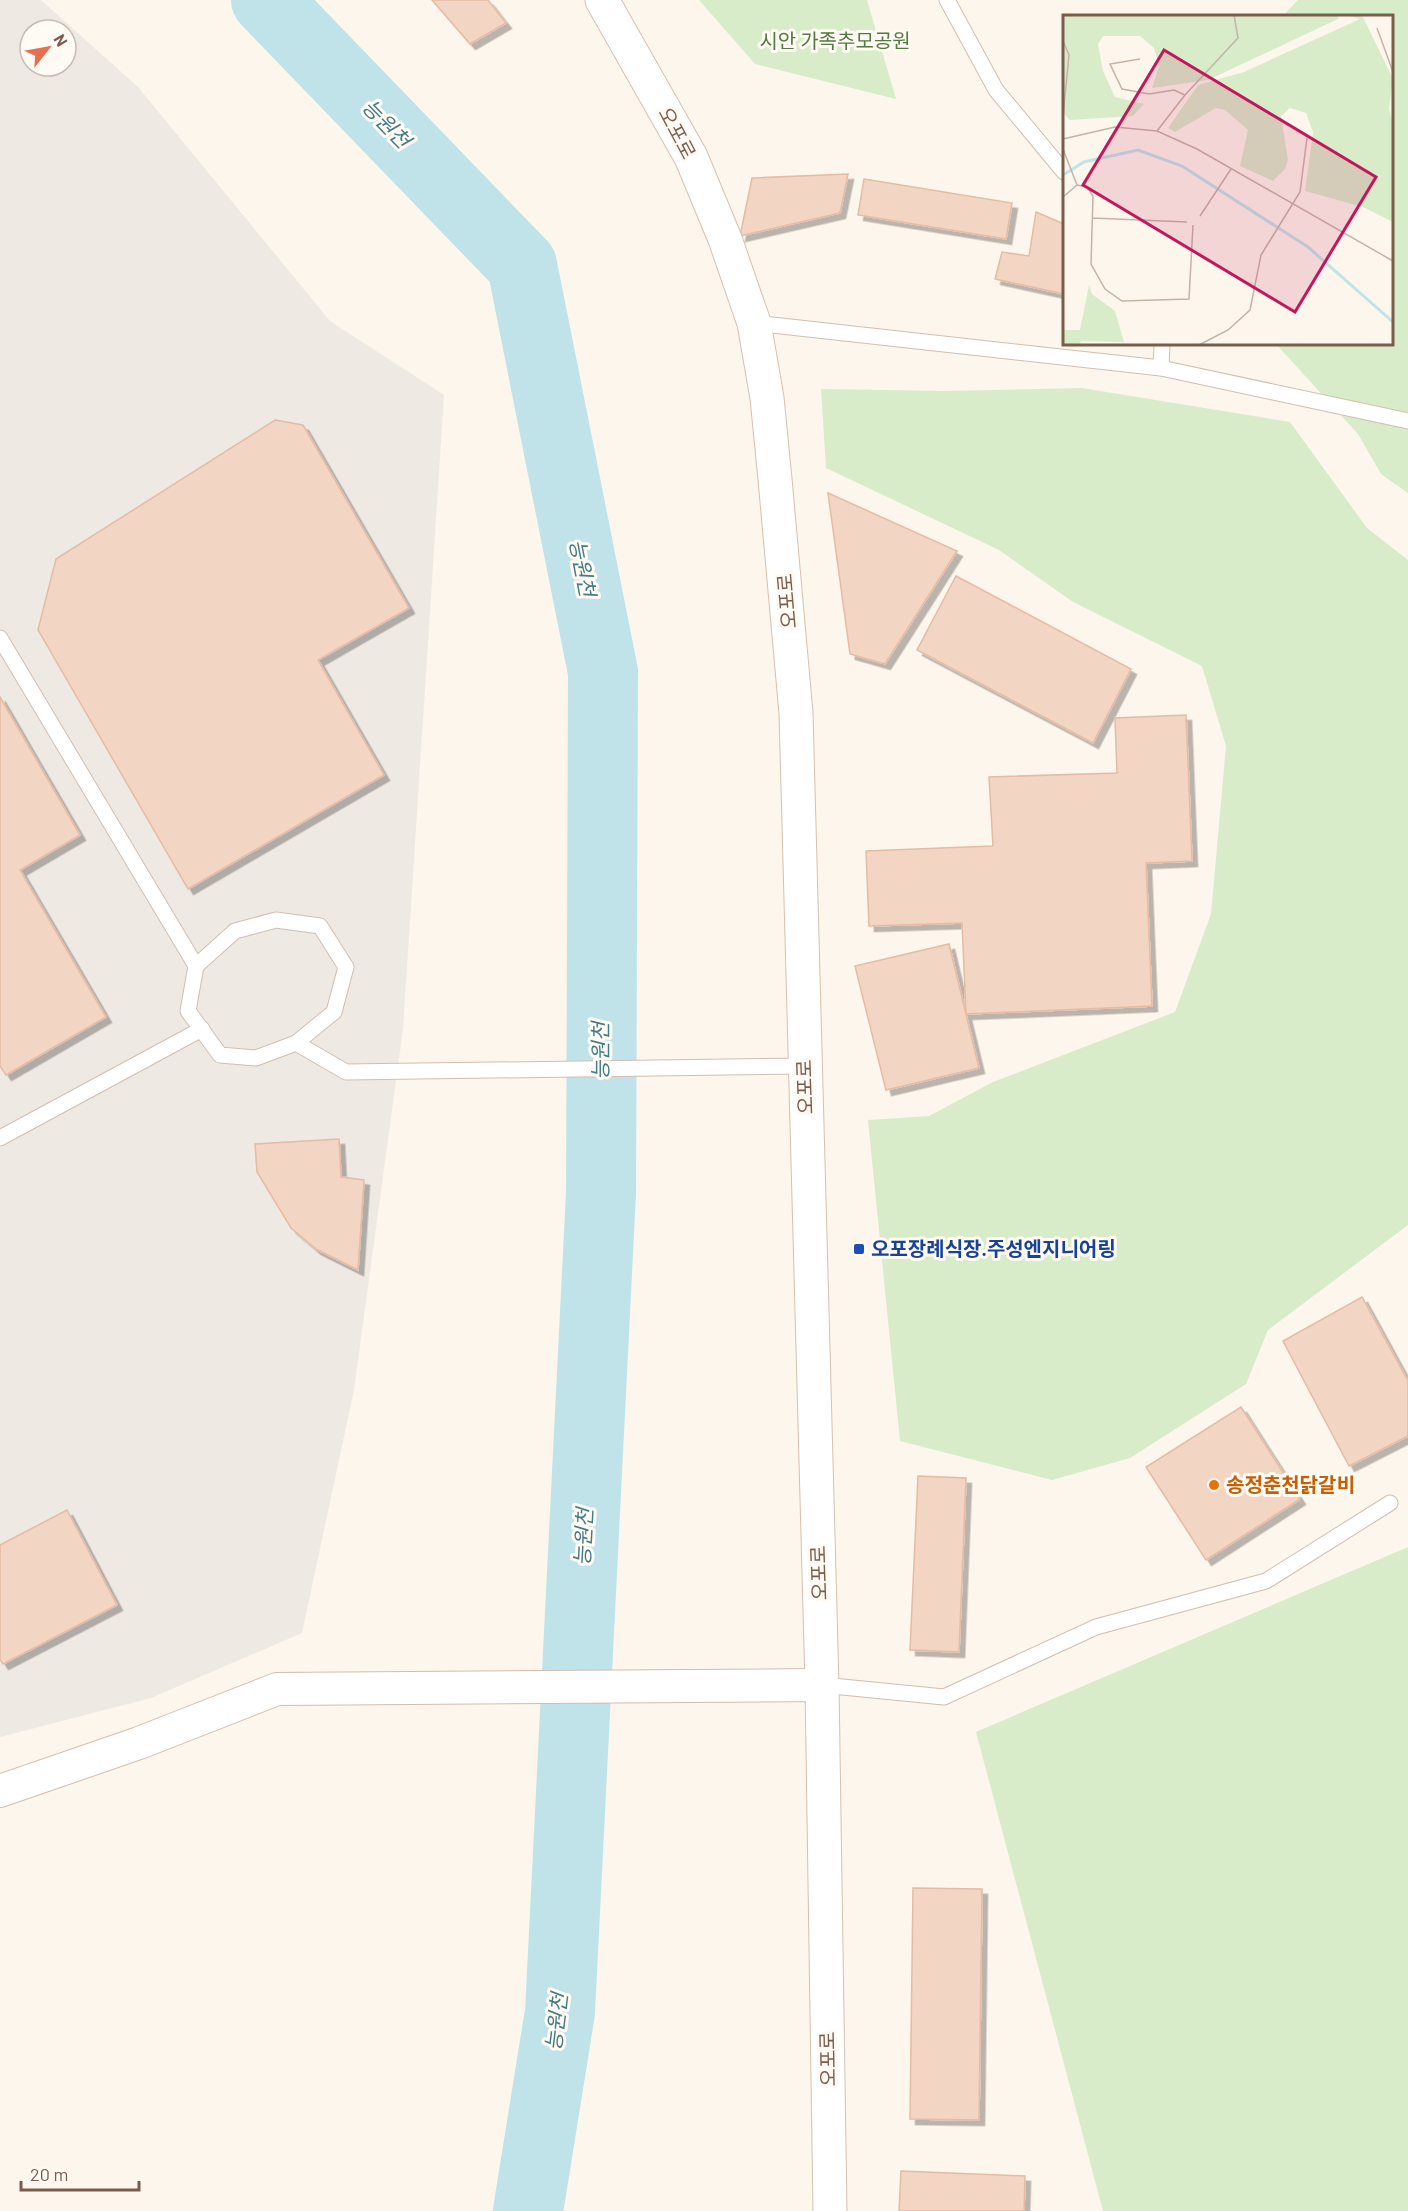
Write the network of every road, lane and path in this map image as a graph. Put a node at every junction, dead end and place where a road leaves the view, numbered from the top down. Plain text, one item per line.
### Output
1 (602, 0) edge
2 (947, 0) edge
3 (1063, 170) edge
4 (754, 323) junction
5 (1162, 345) edge
6 (1161, 368) junction
7 (1408, 421) edge
8 (0, 638) edge
9 (196, 966) junction
10 (202, 1029) junction
11 (296, 1044) junction
12 (804, 1066) junction
13 (0, 1138) edge
14 (1390, 1503) dead end
15 (822, 1685) junction
16 (0, 1791) edge
17 (830, 2211) edge

1 - 4 street, 오포로
2 - 3 lane
4 - 6 lane
4 - 12 street, 오포로
5 - 6 lane
6 - 7 lane
8 - 9 lane
9 - 10 lane
9 - 11 lane
10 - 11 lane
10 - 13 lane
11 - 12 lane
12 - 15 street, 오포로
14 - 15 lane
15 - 16 street
15 - 17 street, 오포로

